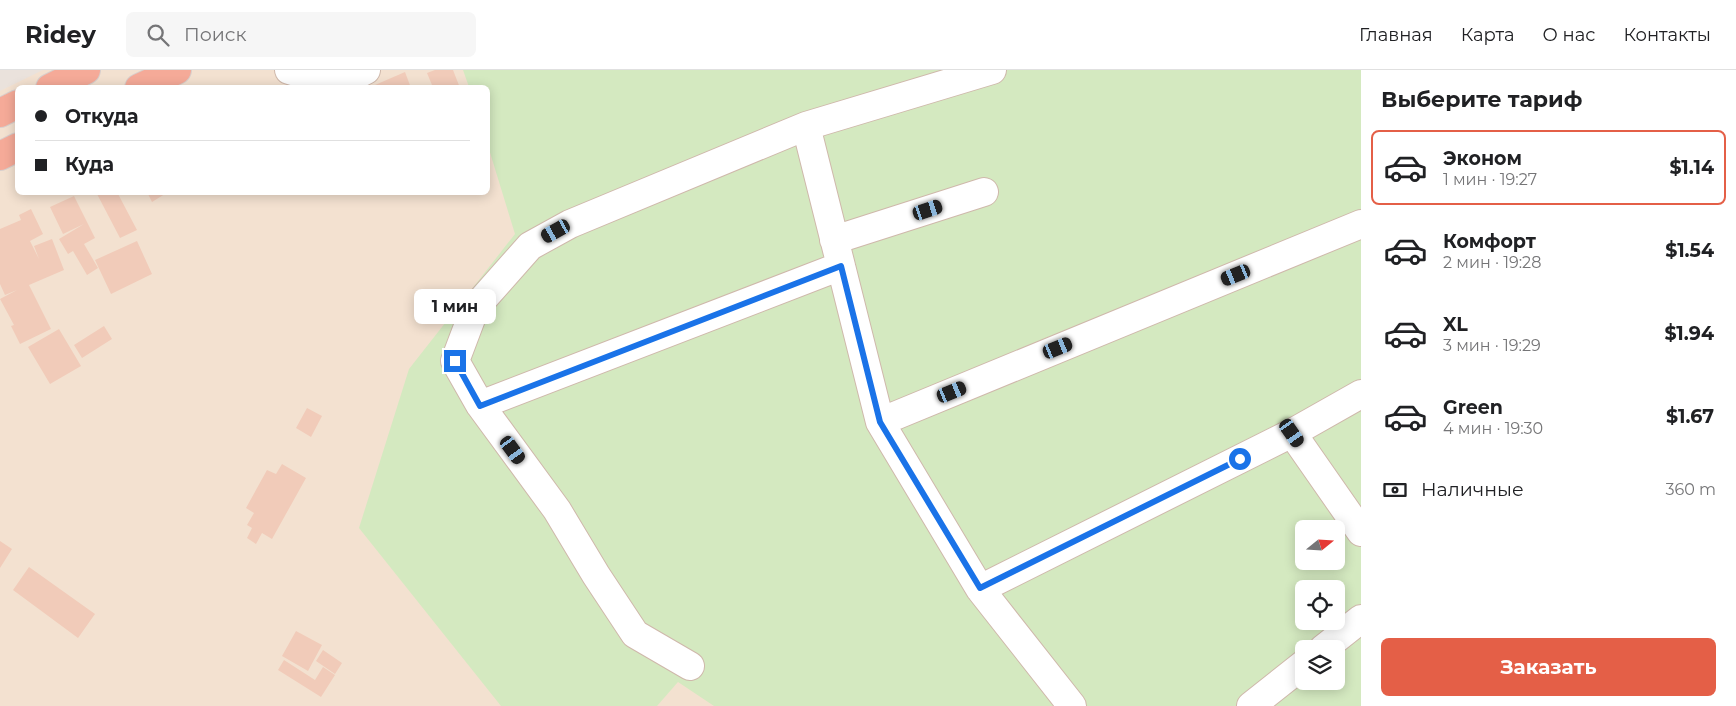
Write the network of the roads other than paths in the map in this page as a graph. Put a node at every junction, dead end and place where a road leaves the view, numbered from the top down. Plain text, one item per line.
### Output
1 (177, 70) edge
2 (289, 70) edge
3 (366, 70) edge
4 (992, 70) edge
5 (145, 85) edge
6 (15, 106) edge
7 (0, 114) edge
8 (806, 126) junction
9 (15, 148) edge
10 (0, 156) edge
11 (984, 192) dead end
12 (1361, 224) edge
13 (838, 253) junction
14 (1361, 394) edge
15 (480, 406) junction
16 (880, 422) junction
17 (1292, 433) junction
18 (1361, 532) edge
19 (980, 588) junction
20 (1361, 619) edge
21 (1334, 640) edge
22 (690, 666) dead end
23 (1295, 671) edge
24 (1072, 706) edge
25 (1251, 706) edge

1 - 5 highway
2 - 3 lane
4 - 8 lane
6 - 7 highway
8 - 13 lane
8 - 15 lane
9 - 10 highway
11 - 13 lane
12 - 16 lane
13 - 15 lane
13 - 16 lane
14 - 17 lane
15 - 22 lane
16 - 19 lane
17 - 18 lane
17 - 19 lane
19 - 24 lane
20 - 21 lane
23 - 25 lane

